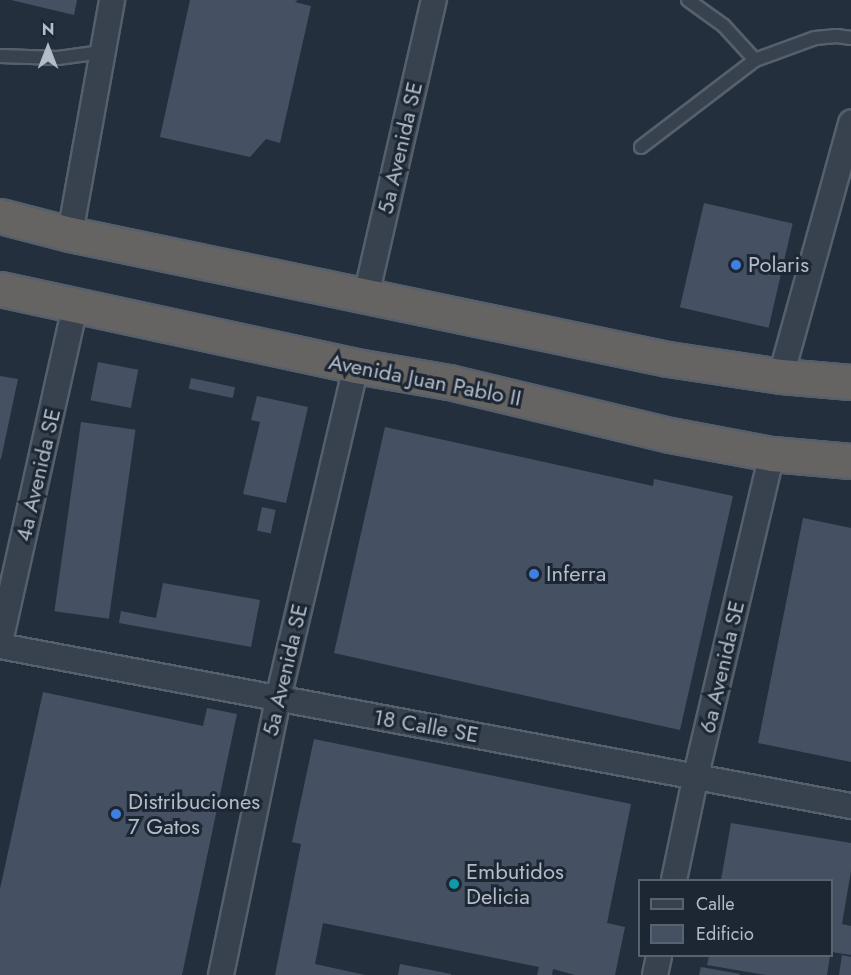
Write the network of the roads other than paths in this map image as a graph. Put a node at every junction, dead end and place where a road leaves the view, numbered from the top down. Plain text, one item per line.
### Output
1 (112, 0) edge
2 (434, 0) edge
3 (688, 0) edge
4 (851, 38) edge
5 (102, 52) junction
6 (0, 56) edge
7 (755, 60) junction
8 (851, 123) edge
9 (641, 147) dead end
10 (0, 216) edge
11 (70, 234) junction
12 (0, 289) edge
13 (366, 296) junction
14 (75, 307) junction
15 (356, 366) junction
16 (782, 376) junction
17 (851, 382) edge
18 (772, 454) junction
19 (851, 461) edge
20 (0, 644) edge
21 (278, 699) junction
22 (696, 775) junction
23 (851, 806) edge
24 (674, 879) edge
25 (659, 957) edge
26 (221, 975) edge
27 (655, 975) edge

1 - 5 street
2 - 13 street, 5a Avenida SE
3 - 7 lane
4 - 7 lane
5 - 6 lane
5 - 11 street
7 - 9 lane
8 - 16 street
10 - 11 highway
11 - 13 highway
12 - 14 highway, Avenida Juan Pablo II
13 - 16 highway
14 - 15 highway, Avenida Juan Pablo II
14 - 20 street, 4a Avenida SE
15 - 18 highway, Avenida Juan Pablo II
15 - 21 street, 5a Avenida SE
16 - 17 highway
18 - 19 highway, Avenida Juan Pablo II
18 - 22 street, 6a Avenida SE
20 - 21 street, 18 Calle SE
21 - 22 street, 18 Calle SE
21 - 26 street, 5a Avenida SE
22 - 23 street, 18 Calle SE
22 - 24 street, 6a Avenida SE
25 - 27 street

